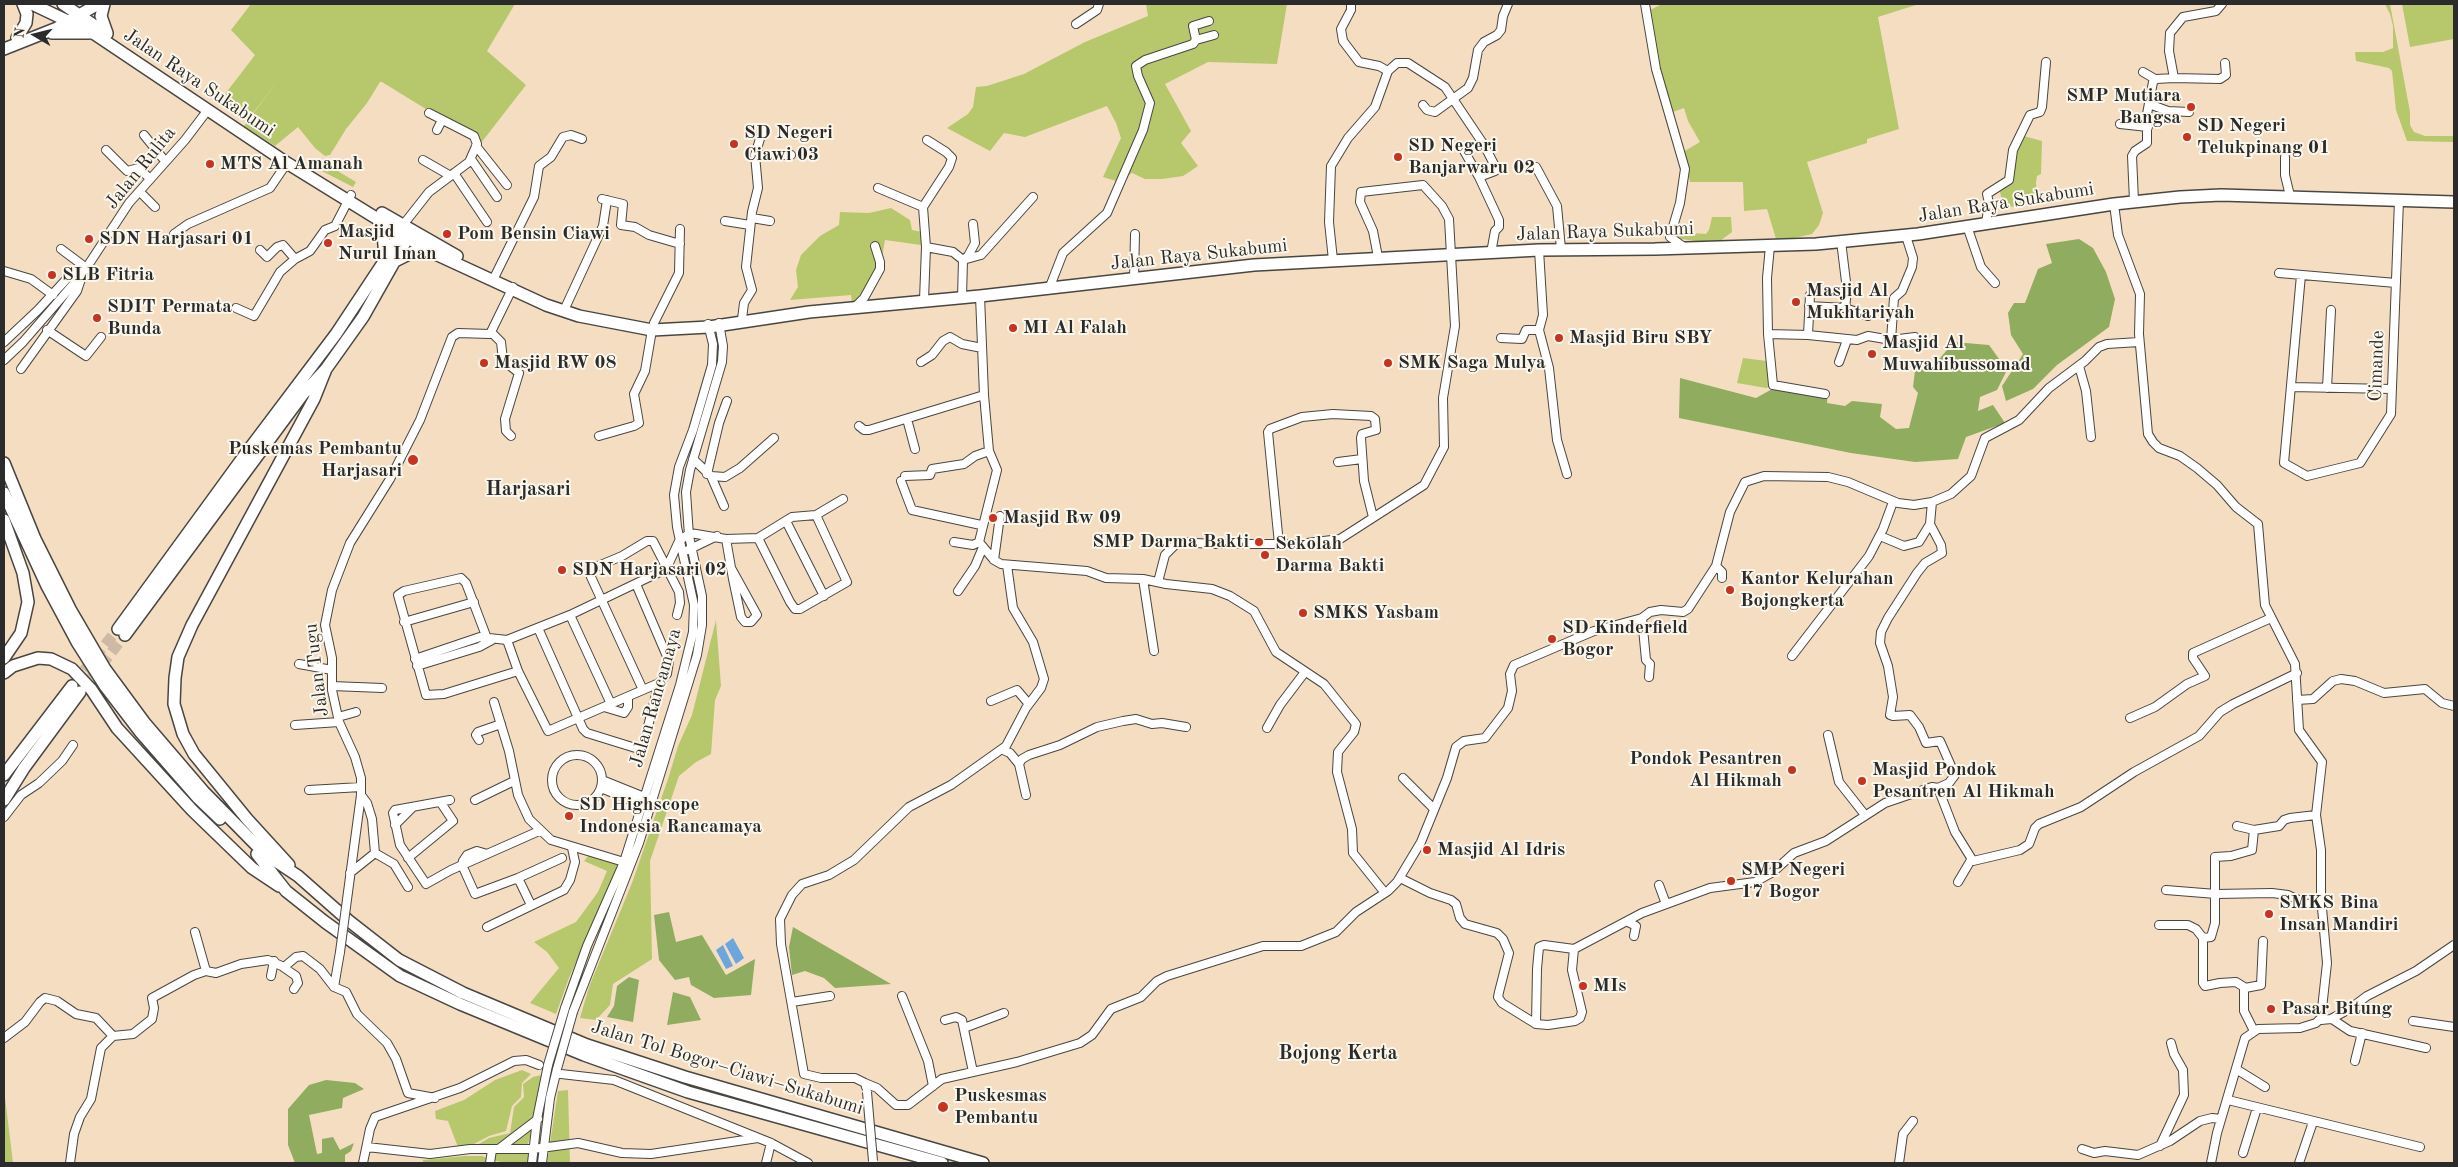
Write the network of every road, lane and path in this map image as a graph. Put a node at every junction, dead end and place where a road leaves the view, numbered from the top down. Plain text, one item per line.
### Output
1 (23, 4) edge
2 (32, 4) edge
3 (63, 4) edge
4 (98, 4) edge
5 (104, 4) edge
6 (1099, 4) edge
7 (1351, 4) edge
8 (1508, 4) edge
9 (1645, 4) edge
10 (2222, 4) edge
11 (79, 9) edge
12 (65, 20) junction
13 (1209, 21) dead end
14 (1076, 24) dead end
15 (93, 33) junction
16 (1214, 34) dead end
17 (41, 35) junction
18 (108, 35) junction
19 (17, 38) junction
20 (1196, 40) junction
21 (4, 42) edge
22 (4, 49) edge
23 (2046, 62) dead end
24 (2225, 63) dead end
25 (1388, 72) junction
26 (2143, 72) dead end
27 (2174, 78) junction
28 (2155, 79) junction
29 (1454, 100) junction
30 (2149, 104) junction
31 (1423, 105) dead end
32 (207, 111) junction
33 (2189, 112) dead end
34 (429, 113) dead end
35 (442, 120) junction
36 (2120, 124) dead end
37 (2148, 127) junction
38 (763, 129) dead end
39 (437, 130) dead end
40 (144, 136) dead end
41 (582, 139) dead end
42 (927, 140) dead end
43 (476, 146) junction
44 (1463, 149) dead end
45 (106, 150) dead end
46 (756, 154) junction
47 (791, 155) dead end
48 (2285, 157) dead end
49 (470, 159) junction
50 (423, 160) dead end
51 (165, 161) junction
52 (287, 163) junction
53 (1536, 167) dead end
54 (452, 174) junction
55 (1479, 177) junction
56 (150, 180) junction
57 (507, 185) dead end
58 (878, 188) dead end
59 (140, 192) junction
60 (497, 196) dead end
61 (2290, 196) junction
62 (1033, 197) dead end
63 (350, 198) junction
64 (2399, 200) junction
65 (2134, 201) junction
66 (2454, 202) edge
67 (2114, 204) junction
68 (155, 207) dead end
69 (923, 208) junction
70 (379, 220) junction
71 (726, 221) dead end
72 (770, 221) dead end
73 (487, 222) dead end
74 (751, 222) junction
75 (1986, 223) junction
76 (973, 224) dead end
77 (1967, 226) junction
78 (680, 229) dead end
79 (405, 231) junction
80 (174, 234) dead end
81 (1135, 234) dead end
82 (1906, 236) junction
83 (1840, 241) junction
84 (680, 244) junction
85 (875, 246) dead end
86 (1770, 246) junction
87 (1684, 247) junction
88 (926, 248) junction
89 (61, 249) dead end
90 (1561, 249) junction
91 (260, 250) dead end
92 (1539, 250) junction
93 (431, 252) junction
94 (1491, 253) junction
95 (1453, 255) junction
96 (1378, 257) junction
97 (295, 259) junction
98 (963, 260) junction
99 (1333, 260) junction
100 (389, 262) junction
101 (84, 270) junction
102 (4, 271) edge
103 (2278, 273) dead end
104 (2301, 275) junction
105 (493, 277) junction
106 (1134, 279) junction
107 (1995, 283) dead end
108 (2396, 283) junction
109 (513, 288) junction
110 (1049, 289) junction
111 (53, 295) junction
112 (1810, 295) dead end
113 (980, 296) junction
114 (962, 298) junction
115 (924, 300) junction
116 (566, 306) junction
117 (1809, 306) junction
118 (855, 307) junction
119 (236, 308) dead end
120 (1845, 308) junction
121 (2331, 310) dead end
122 (1868, 316) dead end
123 (742, 319) junction
124 (756, 319) junction
125 (714, 324) junction
126 (653, 326) junction
127 (47, 330) junction
128 (1539, 330) junction
129 (492, 332) junction
130 (1768, 334) junction
131 (1808, 335) junction
132 (102, 337) dead end
133 (1915, 337) dead end
134 (1501, 338) dead end
135 (1847, 340) junction
136 (1891, 340) junction
137 (4, 342) edge
138 (2139, 342) junction
139 (982, 348) junction
140 (4, 360) edge
141 (921, 362) dead end
142 (1839, 362) dead end
143 (2079, 366) junction
144 (21, 369) dead end
145 (326, 369) junction
146 (2291, 387) junction
147 (2327, 388) junction
148 (2392, 389) junction
149 (1825, 394) dead end
150 (984, 395) junction
151 (727, 401) dead end
152 (907, 418) junction
153 (859, 426) dead end
154 (511, 436) dead end
155 (599, 436) dead end
156 (2091, 437) dead end
157 (774, 438) dead end
158 (916, 450) dead end
159 (989, 451) junction
160 (1362, 459) junction
161 (693, 460) junction
162 (1338, 462) dead end
163 (4, 463) edge
164 (1566, 474) dead end
165 (709, 475) junction
166 (4, 493) edge
167 (843, 499) dead end
168 (1893, 502) junction
169 (1932, 502) junction
170 (724, 506) dead end
171 (816, 515) junction
172 (1000, 516) dead end
173 (1373, 517) junction
174 (4, 520) edge
175 (786, 521) junction
176 (1930, 524) junction
177 (981, 525) junction
178 (690, 533) junction
179 (717, 536) junction
180 (1880, 536) junction
181 (758, 538) junction
182 (726, 539) junction
183 (679, 541) junction
184 (954, 542) dead end
185 (1279, 544) junction
186 (981, 545) junction
187 (692, 549) junction
188 (678, 552) junction
189 (994, 560) junction
190 (1007, 565) junction
191 (667, 566) junction
192 (1716, 566) junction
193 (732, 568) junction
194 (1722, 578) dead end
195 (1143, 579) junction
196 (1158, 582) junction
197 (636, 584) junction
198 (958, 591) dead end
199 (824, 596) junction
200 (601, 600) junction
201 (474, 602) junction
202 (570, 615) junction
203 (677, 615) dead end
204 (1642, 618) junction
205 (2270, 618) junction
206 (404, 622) junction
207 (538, 628) junction
208 (489, 640) junction
209 (507, 640) junction
210 (1154, 651) dead end
211 (1792, 656) dead end
212 (4, 658) edge
213 (416, 663) junction
214 (299, 664) dead end
215 (332, 670) junction
216 (518, 671) junction
217 (1305, 672) junction
218 (4, 673) edge
219 (2297, 673) junction
220 (1649, 677) dead end
221 (659, 683) junction
222 (332, 686) junction
223 (382, 688) dead end
224 (643, 690) junction
225 (628, 697) junction
226 (2297, 700) junction
227 (991, 701) dead end
228 (494, 702) dead end
229 (1028, 703) junction
230 (608, 706) junction
231 (2454, 706) edge
232 (356, 712) dead end
233 (131, 714) junction
234 (579, 718) junction
235 (2130, 718) dead end
236 (338, 720) junction
237 (501, 724) junction
238 (295, 725) dead end
239 (1186, 727) dead end
240 (1267, 728) dead end
241 (1828, 735) dead end
242 (479, 740) dead end
243 (73, 745) dead end
244 (1002, 750) junction
245 (1019, 764) junction
246 (4, 775) edge
247 (1403, 778) dead end
248 (514, 781) junction
249 (602, 784) junction
250 (1938, 788) junction
251 (309, 790) dead end
252 (361, 791) junction
253 (201, 794) junction
254 (1026, 795) dead end
255 (4, 800) edge
256 (450, 800) dead end
257 (475, 800) dead end
258 (647, 802) junction
259 (442, 803) junction
260 (1433, 808) junction
261 (1865, 815) junction
262 (2316, 816) junction
263 (4, 817) edge
264 (2237, 826) dead end
265 (2254, 830) junction
266 (539, 831) junction
267 (572, 848) junction
268 (375, 853) junction
269 (408, 858) junction
270 (562, 858) dead end
271 (1971, 860) junction
272 (624, 862) junction
273 (462, 865) junction
274 (350, 875) junction
275 (298, 876) junction
276 (518, 878) junction
277 (1400, 878) junction
278 (1958, 882) dead end
279 (1659, 885) dead end
280 (408, 887) dead end
281 (2166, 890) dead end
282 (286, 891) junction
283 (1386, 893) junction
284 (2216, 894) junction
285 (2321, 903) junction
286 (1666, 904) junction
287 (531, 905) junction
288 (1628, 922) junction
289 (2159, 925) dead end
290 (487, 927) dead end
291 (195, 932) dead end
292 (1634, 936) dead end
293 (2203, 938) junction
294 (2263, 941) dead end
295 (2454, 945) edge
296 (1574, 949) junction
297 (274, 961) junction
298 (283, 967) junction
299 (206, 971) junction
300 (338, 972) junction
301 (270, 976) dead end
302 (334, 987) junction
303 (2245, 988) junction
304 (294, 989) dead end
305 (346, 992) junction
306 (830, 996) dead end
307 (902, 996) dead end
308 (792, 1002) junction
309 (1004, 1013) dead end
310 (497, 1014) junction
311 (2332, 1019) junction
312 (945, 1020) dead end
313 (2321, 1020) junction
314 (514, 1021) junction
315 (2413, 1021) dead end
316 (1536, 1024) junction
317 (964, 1028) junction
318 (2454, 1028) edge
319 (2254, 1031) junction
320 (2362, 1033) junction
321 (113, 1036) junction
322 (4, 1038) edge
323 (2171, 1043) dead end
324 (2426, 1048) dead end
325 (2355, 1061) dead end
326 (544, 1065) junction
327 (2236, 1070) junction
328 (559, 1071) junction
329 (973, 1072) junction
330 (866, 1083) junction
331 (933, 1086) junction
332 (2265, 1087) dead end
333 (435, 1098) junction
334 (2228, 1100) junction
335 (2257, 1108) junction
336 (547, 1116) junction
337 (537, 1119) junction
338 (2221, 1119) junction
339 (1913, 1121) dead end
340 (2313, 1122) junction
341 (758, 1138) junction
342 (771, 1143) junction
343 (2160, 1146) junction
344 (367, 1147) junction
345 (2420, 1147) dead end
346 (543, 1148) junction
347 (496, 1149) junction
348 (533, 1149) junction
349 (2082, 1149) dead end
350 (2243, 1153) dead end
351 (873, 1162) edge
352 (70, 1163) edge
353 (362, 1163) edge
354 (490, 1163) edge
355 (532, 1163) edge
356 (542, 1163) edge
357 (766, 1163) edge
358 (808, 1163) edge
359 (942, 1163) edge
360 (983, 1163) edge
361 (1899, 1163) edge
362 (2211, 1163) edge
363 (2299, 1163) edge

1 - 19 highway
2 - 12 highway, Jalan Raya Sukabumi
3 - 11 highway, Jalan Raya Sukabumi
4 - 11 highway
5 - 18 highway
6 - 14 street
7 - 25 street
8 - 29 street
9 - 87 street
10 - 27 street
11 - 12 highway
11 - 18 highway, Jalan Raya Sukabumi
12 - 15 highway, Jalan Raya Sukabumi
12 - 17 highway
12 - 19 highway
13 - 20 street
15 - 17 highway
15 - 32 highway, Jalan Raya Sukabumi
16 - 20 street
17 - 22 highway
18 - 63 highway, Jalan Raya Sukabumi
19 - 21 highway
20 - 110 street
23 - 75 street
24 - 27 street
25 - 29 street
25 - 99 street
26 - 28 street
27 - 28 street
28 - 30 street
29 - 31 street
29 - 55 street
30 - 33 street
30 - 37 street
32 - 51 street, Jalan Rulita
32 - 52 highway, Jalan Raya Sukabumi
34 - 35 street
35 - 39 street
35 - 43 street
36 - 37 street
37 - 65 street
38 - 46 street
40 - 51 street
41 - 105 street
42 - 69 street
43 - 49 street
43 - 57 street
44 - 55 street
45 - 56 street
46 - 47 street
46 - 74 street
48 - 61 street
49 - 54 street
49 - 60 street
50 - 54 street
51 - 56 street, Jalan Rulita
52 - 63 highway, Jalan Raya Sukabumi
52 - 80 street
53 - 90 street
54 - 73 street
54 - 79 street
55 - 94 street
56 - 59 street, Jalan Rulita
58 - 69 street
59 - 68 street
59 - 101 street, Jalan Rulita
61 - 64 highway, Jalan Raya Sukabumi
61 - 65 highway, Jalan Raya Sukabumi
62 - 98 street
63 - 70 highway, Jalan Raya Sukabumi
63 - 79 highway, Jalan Raya Sukabumi
63 - 97 street
64 - 66 highway, Jalan Raya Sukabumi
64 - 108 street, Cimande
65 - 67 highway, Jalan Raya Sukabumi
67 - 75 highway, Jalan Raya Sukabumi
67 - 138 street
69 - 88 street
70 - 79 highway, Jalan Raya Sukabumi
70 - 100 highway
71 - 74 street
72 - 74 street
74 - 123 street
75 - 77 highway, Jalan Raya Sukabumi
76 - 98 street
77 - 82 highway, Jalan Raya Sukabumi
77 - 107 street
78 - 84 street
79 - 93 highway, Jalan Raya Sukabumi
79 - 100 highway
79 - 105 highway, Jalan Raya Sukabumi
81 - 106 street
82 - 83 highway, Jalan Raya Sukabumi
82 - 136 street
83 - 86 highway, Jalan Raya Sukabumi
83 - 120 street
84 - 116 street
84 - 126 street
85 - 118 street
86 - 87 highway, Jalan Raya Sukabumi
86 - 130 street
87 - 90 highway, Jalan Raya Sukabumi
88 - 98 street
88 - 115 street
89 - 101 street
90 - 92 highway, Jalan Raya Sukabumi
91 - 97 street
92 - 94 highway, Jalan Raya Sukabumi
92 - 128 street
93 - 100 highway
93 - 105 highway, Jalan Raya Sukabumi
94 - 95 highway, Jalan Raya Sukabumi
95 - 96 highway, Jalan Raya Sukabumi
95 - 96 street
95 - 173 street
96 - 99 highway, Jalan Raya Sukabumi
97 - 119 street
98 - 114 street
99 - 106 highway, Jalan Raya Sukabumi
100 - 145 highway
100 - 145 highway
101 - 111 street
101 - 127 street
101 - 140 street, Jalan Rulita
102 - 111 street
103 - 104 street
104 - 108 street
104 - 146 street, Cimande
105 - 109 highway, Jalan Raya Sukabumi
106 - 110 highway, Jalan Raya Sukabumi
108 - 148 street, Cimande
109 - 116 highway, Jalan Raya Sukabumi
109 - 126 highway, Jalan Raya Sukabumi
109 - 129 street
110 - 113 highway, Jalan Raya Sukabumi
111 - 137 street
112 - 117 street
113 - 114 highway, Jalan Raya Sukabumi
113 - 139 street
114 - 115 highway, Jalan Raya Sukabumi
115 - 118 highway, Jalan Raya Sukabumi
116 - 126 highway, Jalan Raya Sukabumi
117 - 120 street
117 - 131 street
118 - 124 highway, Jalan Raya Sukabumi
120 - 122 street
121 - 147 street
123 - 124 highway, Jalan Raya Sukabumi
123 - 125 highway, Jalan Raya Sukabumi
124 - 125 highway, Jalan Raya Sukabumi
125 - 126 highway, Jalan Raya Sukabumi
125 - 161 street, Jalan Rancamaya
125 - 183 street
126 - 155 street
127 - 132 street
127 - 144 street
128 - 134 street
128 - 164 street
129 - 154 street
129 - 215 street, Jalan Tugu
130 - 131 street
130 - 149 street
131 - 135 street
133 - 136 street
135 - 136 street
135 - 142 street
138 - 143 street
138 - 205 street
139 - 141 street
139 - 150 street
143 - 156 street
143 - 169 street
145 - 275 highway
146 - 147 street
146 - 148 street, Cimande
147 - 148 street
150 - 152 street
150 - 159 street
151 - 165 street
152 - 153 street
152 - 158 street
157 - 165 street
159 - 177 street
159 - 177 street
160 - 162 street
160 - 173 street
160 - 185 street
161 - 165 street
161 - 178 street, Jalan Rancamaya
163 - 233 highway, Jalan Tol Bogor–Ciawi–Sukabumi
165 - 170 street
166 - 233 highway, Jalan Tol Bogor–Ciawi–Sukabumi
167 - 171 street
168 - 169 street
168 - 180 street
168 - 192 street
169 - 176 street
171 - 175 street
171 - 199 street
172 - 189 street
173 - 185 street
174 - 212 highway
175 - 181 street
175 - 199 street
176 - 180 street
176 - 250 street
177 - 186 street
178 - 179 street
178 - 183 street
178 - 187 street, Jalan Rancamaya
179 - 182 street
179 - 187 street
180 - 211 street
181 - 182 street
181 - 199 street
182 - 193 street
183 - 188 street
184 - 186 street
185 - 196 street
186 - 189 street
186 - 198 street
187 - 188 street
187 - 258 street, Jalan Rancamaya
188 - 191 street
188 - 258 street, Jalan Rancamaya
189 - 190 street
190 - 195 street
190 - 229 street
191 - 197 street
191 - 200 street
191 - 203 street
192 - 194 street
192 - 204 street
193 - 193 street
195 - 196 street
195 - 210 street
196 - 217 street
197 - 200 street
197 - 221 street
200 - 202 street
200 - 224 street
201 - 206 street
201 - 206 street
201 - 208 street
202 - 207 street
202 - 230 street
204 - 220 street
204 - 260 street
205 - 219 street
205 - 235 street
206 - 213 street
207 - 209 street
207 - 234 street
208 - 209 street
208 - 213 street
209 - 216 street
213 - 216 street
214 - 215 street
215 - 222 street, Jalan Tugu
216 - 234 street
217 - 240 street
217 - 283 street
218 - 282 highway
219 - 226 street
219 - 271 street
221 - 224 street
221 - 234 street
222 - 223 street
222 - 236 street, Jalan Tugu
224 - 225 street
225 - 230 street
225 - 230 street
226 - 231 street
226 - 262 street
227 - 229 street
228 - 237 street
229 - 244 street
230 - 234 street
232 - 236 street
233 - 253 highway, Jalan Tol Bogor–Ciawi–Sukabumi
236 - 238 street
236 - 252 street, Jalan Tugu
237 - 242 street
237 - 248 street
239 - 245 street
241 - 261 street
243 - 263 street
244 - 245 street
244 - 308 street
245 - 254 street
246 - 255 highway
247 - 260 street
248 - 257 street
248 - 266 street
249 - 249 street
249 - 258 street
250 - 261 street
250 - 271 street
251 - 252 street
252 - 268 street
252 - 274 street, Jalan Tugu
253 - 275 highway, Jalan Tol Bogor–Ciawi–Sukabumi
253 - 282 highway, Jalan Tol Bogor–Ciawi–Sukabumi
256 - 259 street
258 - 272 street, Jalan Rancamaya
258 - 328 street, Jalan Rancamaya, bridge
259 - 269 street
259 - 269 street
260 - 277 street
261 - 286 street
262 - 265 street
262 - 285 street
264 - 265 street
265 - 284 street
266 - 267 street
266 - 273 street
267 - 272 street
267 - 287 street
268 - 274 street
268 - 280 street
269 - 273 street
270 - 276 street
271 - 278 street
272 - 326 street, Jalan Rancamaya, bridge
273 - 276 street
274 - 300 street, Jalan Tugu, bridge
275 - 310 highway, Jalan Tol Bogor–Ciawi–Sukabumi
276 - 287 street
277 - 283 street
277 - 316 street
279 - 286 street
281 - 284 street
282 - 310 highway, Jalan Tol Bogor–Ciawi–Sukabumi
283 - 329 street
284 - 285 street
284 - 293 street
285 - 313 street
286 - 288 street
287 - 290 street
288 - 292 street
288 - 296 street
289 - 293 street
291 - 299 street
293 - 303 street
294 - 303 street
295 - 311 street
296 - 316 street
296 - 316 street
297 - 298 street
297 - 299 street
297 - 301 street
298 - 302 street
298 - 304 street
299 - 321 street
300 - 302 street
300 - 305 street
302 - 305 street
303 - 319 street
305 - 333 street
306 - 308 street
307 - 331 street
308 - 330 street
309 - 317 street
310 - 314 highway, Jalan Tol Bogor–Ciawi–Sukabumi
311 - 313 street
311 - 320 street
312 - 317 street
313 - 319 street
314 - 359 highway, Jalan Tol Bogor–Ciawi–Sukabumi
314 - 360 highway, Jalan Tol Bogor–Ciawi–Sukabumi
315 - 318 street
317 - 329 street
319 - 327 street
320 - 324 street
320 - 325 street
321 - 322 street
321 - 352 street
323 - 343 street
326 - 333 street
326 - 337 street, Jalan Rancamaya
327 - 332 street
327 - 334 street
328 - 336 street, Jalan Rancamaya
328 - 341 street
329 - 331 street
330 - 331 street
330 - 351 street, bridge
333 - 344 street
334 - 335 street
334 - 338 street
335 - 340 street
335 - 350 street
336 - 337 street
336 - 346 street, Jalan Rancamaya
337 - 347 street
337 - 348 street, Jalan Rancamaya
338 - 343 street
338 - 362 street
339 - 361 street
340 - 345 street
340 - 363 street
341 - 342 street
341 - 346 street
342 - 357 street
342 - 358 street
343 - 349 street
344 - 347 street
344 - 353 street
346 - 348 street
346 - 356 street, Jalan Rancamaya
347 - 348 street
347 - 354 street
348 - 355 street, Jalan Rancamaya

